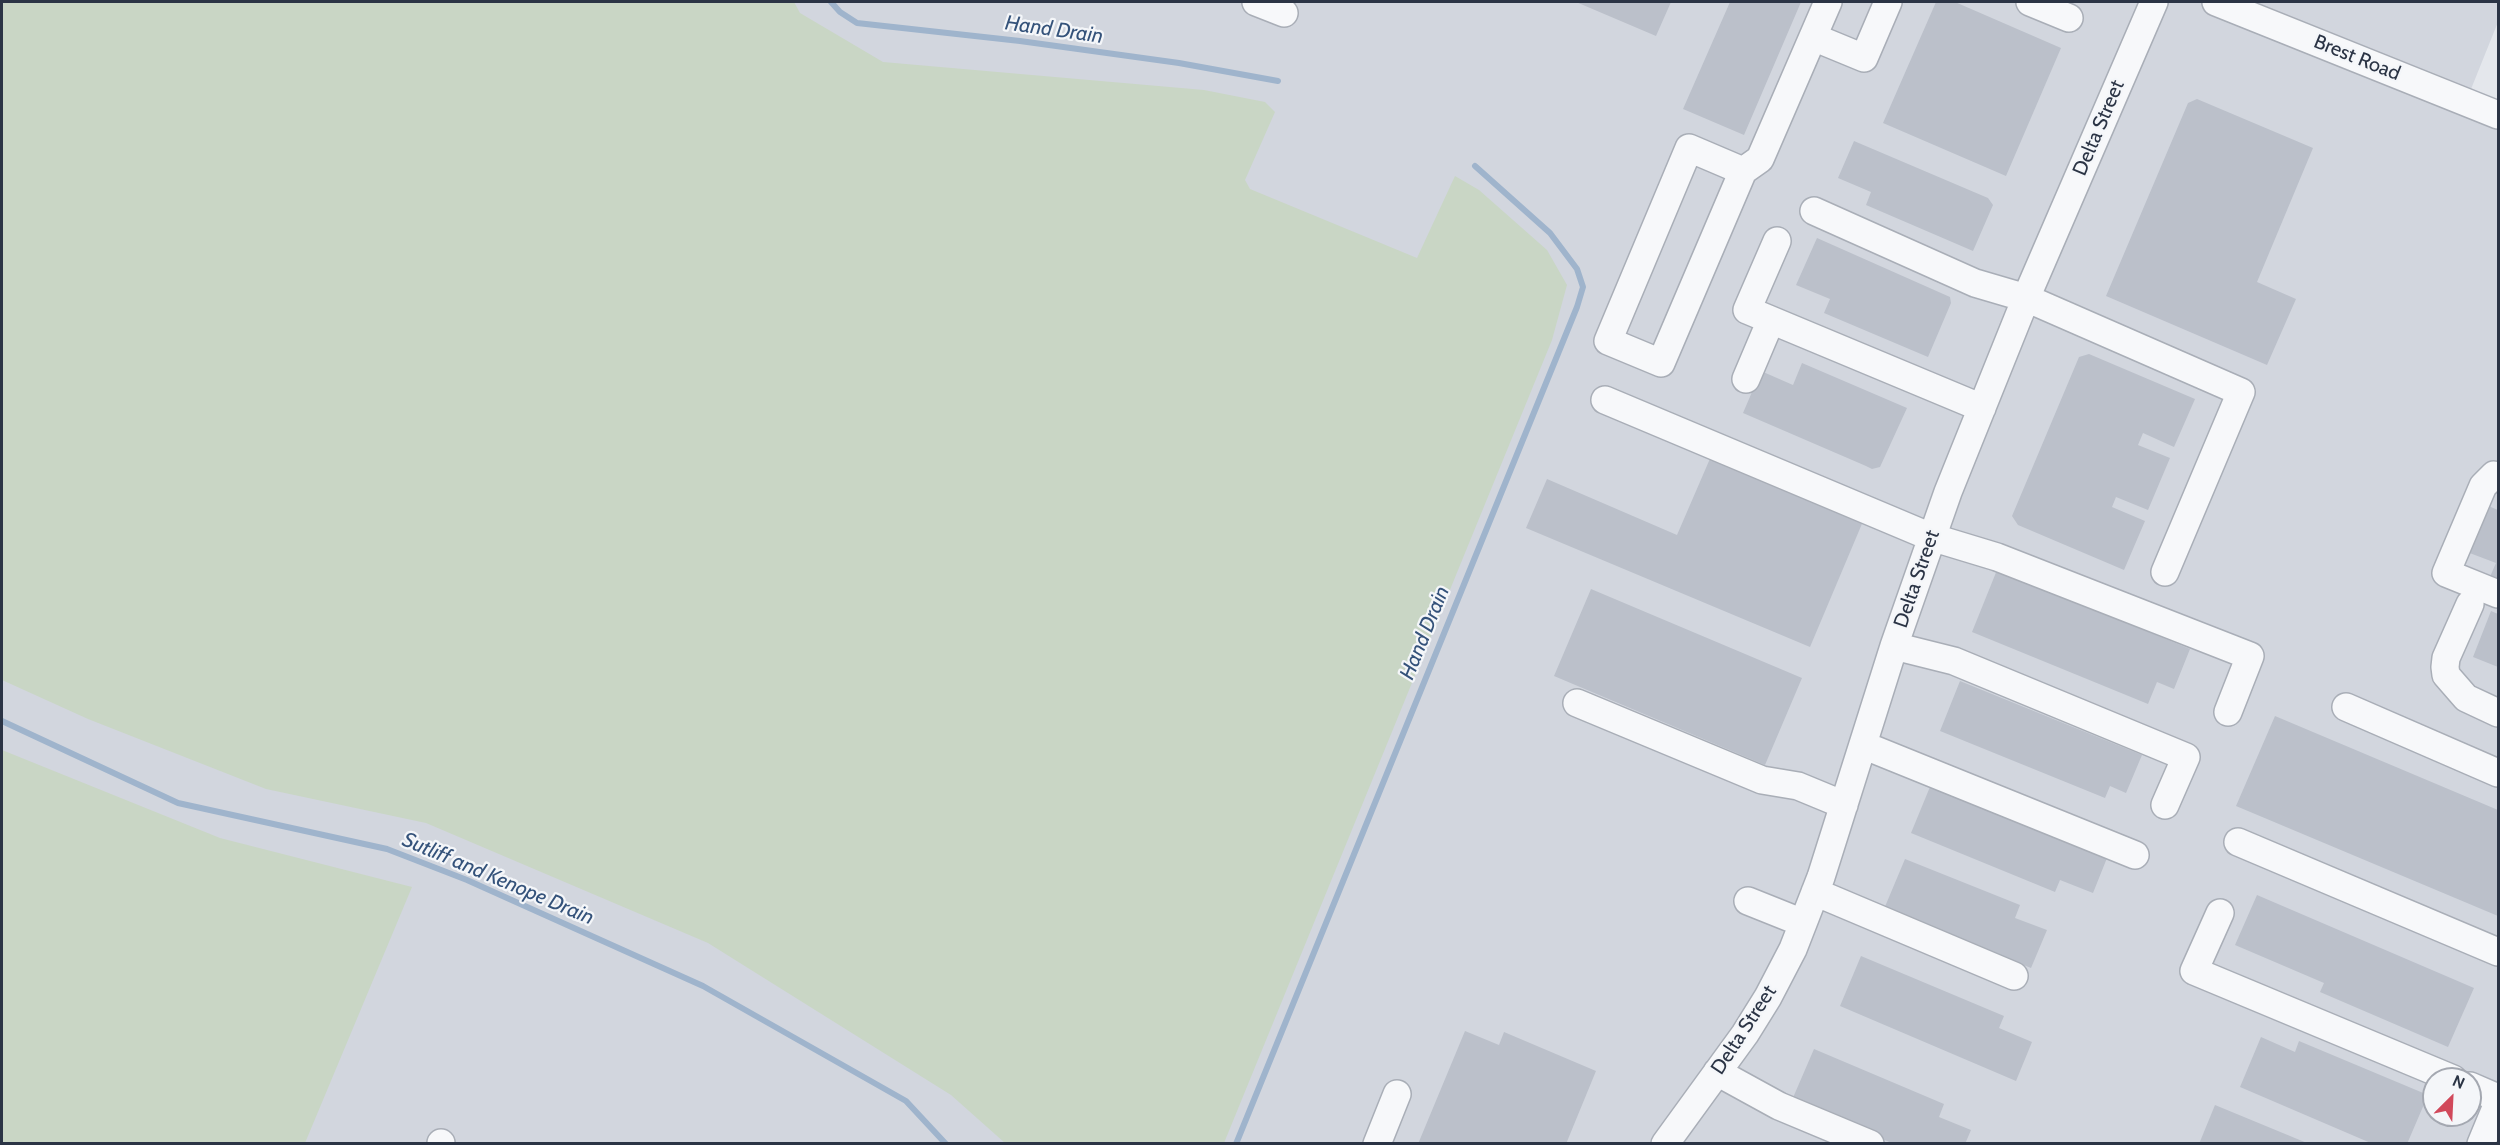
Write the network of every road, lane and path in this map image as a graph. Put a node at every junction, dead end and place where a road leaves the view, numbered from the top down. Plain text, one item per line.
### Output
1 (1256, 2) edge
2 (1828, 2) edge
3 (1888, 2) edge
4 (2030, 2) edge
5 (2154, 2) edge
6 (2216, 2) edge
7 (1284, 13) dead end
8 (2069, 18) dead end
9 (1813, 37) junction
10 (2499, 116) edge
11 (1743, 171) junction
12 (1814, 211) dead end
13 (1777, 241) dead end
14 (2026, 298) junction
15 (1771, 320) junction
16 (1746, 380) dead end
17 (1605, 400) dead end
18 (1982, 408) junction
19 (2499, 476) edge
20 (1931, 537) junction
21 (2164, 572) dead end
22 (2499, 594) edge
23 (2470, 604) dead end
24 (1894, 646) junction
25 (1577, 703) dead end
26 (2346, 707) dead end
27 (2228, 712) dead end
28 (2499, 712) edge
29 (1863, 745) junction
30 (2499, 773) edge
31 (2164, 805) dead end
32 (1844, 806) junction
33 (2238, 842) dead end
34 (2134, 855) dead end
35 (1815, 892) junction
36 (1748, 901) dead end
37 (2220, 913) dead end
38 (1803, 923) junction
39 (2499, 952) edge
40 (2014, 976) dead end
41 (2424, 1067) edge
42 (1717, 1072) junction
43 (2482, 1092) edge
44 (1397, 1094) dead end
45 (2499, 1100) edge
46 (1377, 1143) edge
47 (1665, 1143) edge
48 (1870, 1143) edge
49 (2481, 1143) edge

1 - 7 street
2 - 9 street
3 - 9 street
4 - 8 street
5 - 14 street, Delta Street
6 - 10 street, Brest Road
9 - 11 street
11 - 11 street
12 - 14 street
13 - 15 street
14 - 18 street, Delta Street
14 - 21 street
15 - 16 street
15 - 18 street
17 - 20 street
18 - 20 street, Delta Street
19 - 22 street
20 - 24 street, Delta Street
20 - 27 street
23 - 28 street
24 - 29 street, Delta Street
24 - 31 street
25 - 32 street
26 - 30 street
29 - 32 street, Delta Street
29 - 34 street
32 - 35 street, Delta Street
33 - 39 street
35 - 38 street, Delta Street
35 - 40 street
36 - 38 street
37 - 41 street
38 - 42 street, Delta Street
42 - 47 street, Delta Street
42 - 48 street
43 - 45 street
44 - 46 street
45 - 49 street

